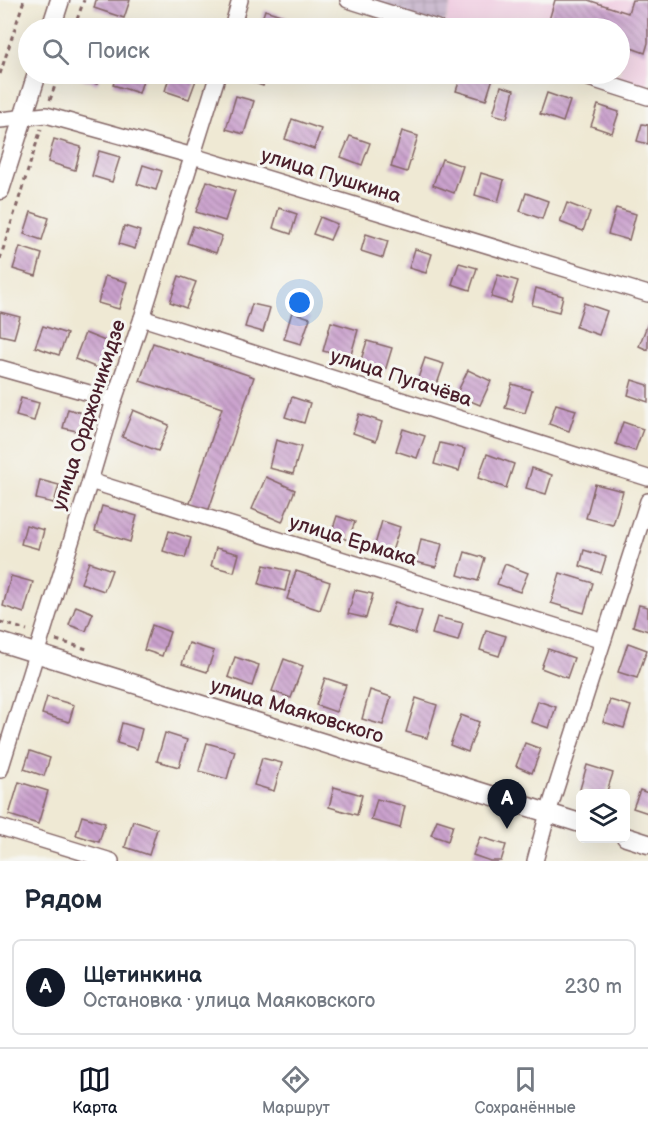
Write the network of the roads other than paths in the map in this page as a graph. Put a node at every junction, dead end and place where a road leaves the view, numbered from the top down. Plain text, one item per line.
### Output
1 (60, 0) edge
2 (240, 0) edge
3 (348, 0) edge
4 (54, 18) edge
5 (235, 18) edge
6 (405, 18) edge
7 (34, 84) edge
8 (215, 84) edge
9 (607, 84) edge
10 (648, 97) edge
11 (23, 117) junction
12 (0, 120) edge
13 (193, 156) junction
14 (0, 190) edge
15 (648, 294) edge
16 (142, 318) junction
17 (0, 368) edge
18 (114, 400) junction
19 (648, 478) edge
20 (90, 481) junction
21 (648, 501) edge
22 (603, 641) junction
23 (0, 642) edge
24 (36, 653) junction
25 (0, 770) edge
26 (548, 813) junction
27 (576, 822) edge
28 (0, 827) edge
29 (630, 838) edge
30 (648, 844) edge
31 (111, 861) edge
32 (535, 861) edge

1 - 4 street
2 - 5 street
3 - 6 street
7 - 11 street
8 - 13 street, улица Орджоникидзе
9 - 10 street
11 - 12 street, улица Пушкина
11 - 13 street, улица Пушкина
11 - 14 street
13 - 15 street, улица Пушкина
13 - 16 street, улица Орджоникидзе
16 - 18 street, улица Орджоникидзе
16 - 19 street, улица Пугачёва
17 - 18 street
18 - 20 street, улица Орджоникидзе
20 - 22 street, улица Ермака
20 - 24 street, улица Орджоникидзе
21 - 22 street
22 - 26 street
23 - 24 street, улица Маяковского
24 - 25 street, улица Орджоникидзе
24 - 26 street, улица Маяковского
26 - 27 street, улица Маяковского
26 - 32 street
28 - 31 street
29 - 30 street

